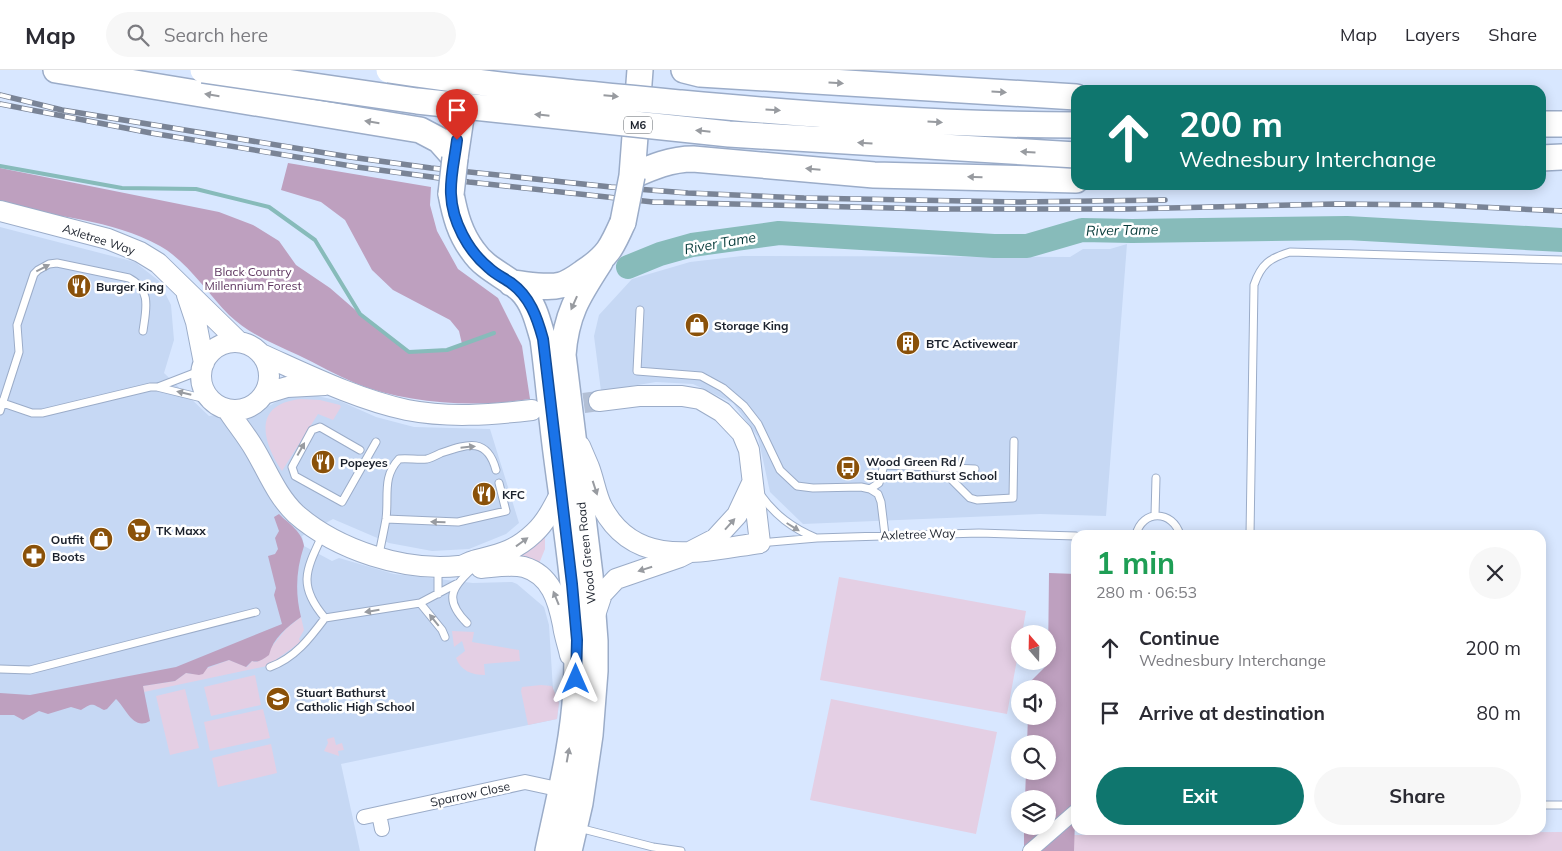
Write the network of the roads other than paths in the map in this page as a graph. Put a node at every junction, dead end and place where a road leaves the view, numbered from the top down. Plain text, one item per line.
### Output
1 (56, 70) edge
2 (203, 70) edge
3 (389, 70) edge
4 (468, 70) edge
5 (640, 70) edge
6 (692, 72) edge
7 (1071, 97) edge
8 (1546, 124) edge
9 (1562, 124) edge
10 (1071, 125) edge
11 (1071, 155) edge
12 (1562, 157) edge
13 (455, 158) junction
14 (1546, 158) edge
15 (632, 176) junction
16 (1071, 180) edge
17 (0, 211) edge
18 (1562, 260) edge
19 (600, 262) junction
20 (511, 283) junction
21 (185, 291) junction
22 (640, 310) dead end
23 (144, 331) dead end
24 (239, 342) junction
25 (261, 354) junction
26 (203, 366) junction
27 (333, 386) junction
28 (157, 387) junction
29 (260, 399) junction
30 (599, 401) tunnel mouth
31 (1, 402) edge
32 (219, 404) junction
33 (0, 410) edge
34 (532, 410) tunnel mouth
35 (571, 426) junction
36 (376, 442) dead end
37 (1014, 442) dead end
38 (255, 450) junction
39 (360, 450) dead end
40 (939, 467) junction
41 (975, 469) dead end
42 (496, 470) dead end
43 (1156, 478) dead end
44 (753, 481) junction
45 (499, 483) dead end
46 (870, 489) junction
47 (561, 492) junction
48 (1155, 516) junction
49 (386, 519) junction
50 (1138, 530) edge
51 (1178, 530) edge
52 (1250, 530) edge
53 (323, 533) junction
54 (885, 535) junction
55 (1071, 536) edge
56 (817, 538) junction
57 (760, 543) junction
58 (691, 552) junction
59 (378, 557) junction
60 (438, 566) junction
61 (464, 573) junction
62 (438, 594) junction
63 (420, 603) junction
64 (453, 603) junction
65 (256, 612) dead end
66 (326, 618) junction
67 (594, 619) junction
68 (467, 623) dead end
69 (445, 637) dead end
70 (270, 668) dead end
71 (0, 669) edge
72 (576, 679) junction
73 (562, 790) junction
74 (1546, 805) edge
75 (1562, 805) edge
76 (379, 814) junction
77 (1071, 815) edge
78 (364, 817) dead end
79 (574, 826) junction
80 (382, 829) dead end
81 (548, 851) edge
82 (568, 851) edge
83 (681, 851) edge
84 (1030, 851) edge

13 -> 1 highway
11 -> 2 highway, M6, bridge
3 -> 10 highway, M6, bridge
4 - 13 highway, Wood Green Road
5 - 15 highway, Wood Green Road
6 -> 7 highway
8 - 9 highway
12 - 14 highway
13 - 20 highway, Wood Green Road, bridge
16 -> 15 highway
15 - 19 highway, Wood Green Road, bridge
17 - 21 street, Axletree Way
18 - 52 lane
19 - 20 highway
19 -> 35 highway, Wood Green Road
20 - 47 highway, Wood Green Road
21 - 24 street, Axletree Way
21 - 26 street, Axletree Way
22 - 46 lane
31 -> 23 lane
24 - 25 street
24 - 26 street
25 - 27 street
25 - 29 street
26 - 28 lane
26 - 32 street
27 - 29 street
27 - 34 street
28 - 31 lane
32 -> 28 lane
29 - 32 street
29 - 38 street
30 - 44 street
31 - 33 lane
32 - 38 street
35 -> 58 street, Axletree Way
35 - 67 highway, Wood Green Road
36 -> 39 lane
37 - 40 lane
38 - 53 street
40 - 41 lane
40 - 46 lane
49 -> 42 lane
43 - 48 lane
44 -> 56 lane
44 - 57 street
58 -> 44 street, Axletree Way
45 -> 49 lane
46 - 54 lane
61 -> 47 street
47 - 72 highway, Wood Green Road
48 - 50 lane
48 - 51 lane
49 - 59 lane
53 - 59 street
53 - 66 lane
54 - 55 lane, Axletree Way
54 - 56 lane, Axletree Way
56 - 57 lane, Axletree Way
57 - 58 street, Axletree Way
58 -> 67 street, Axletree Way
59 - 60 street
60 - 61 street
60 - 62 lane
61 - 62 lane
61 - 64 lane
72 -> 61 street
62 - 63 lane
62 - 64 lane
63 -> 66 lane
69 -> 63 lane
64 - 68 lane
65 - 71 lane
66 - 70 lane
67 - 79 highway, Wood Green Road
73 -> 72 highway, Wood Green Road
73 - 76 street, Sparrow Close
73 - 81 highway, Wood Green Road
74 - 75 lane
76 - 78 street, Sparrow Close
76 - 80 street
77 - 84 street
79 - 82 highway, Wood Green Road
79 - 83 lane

